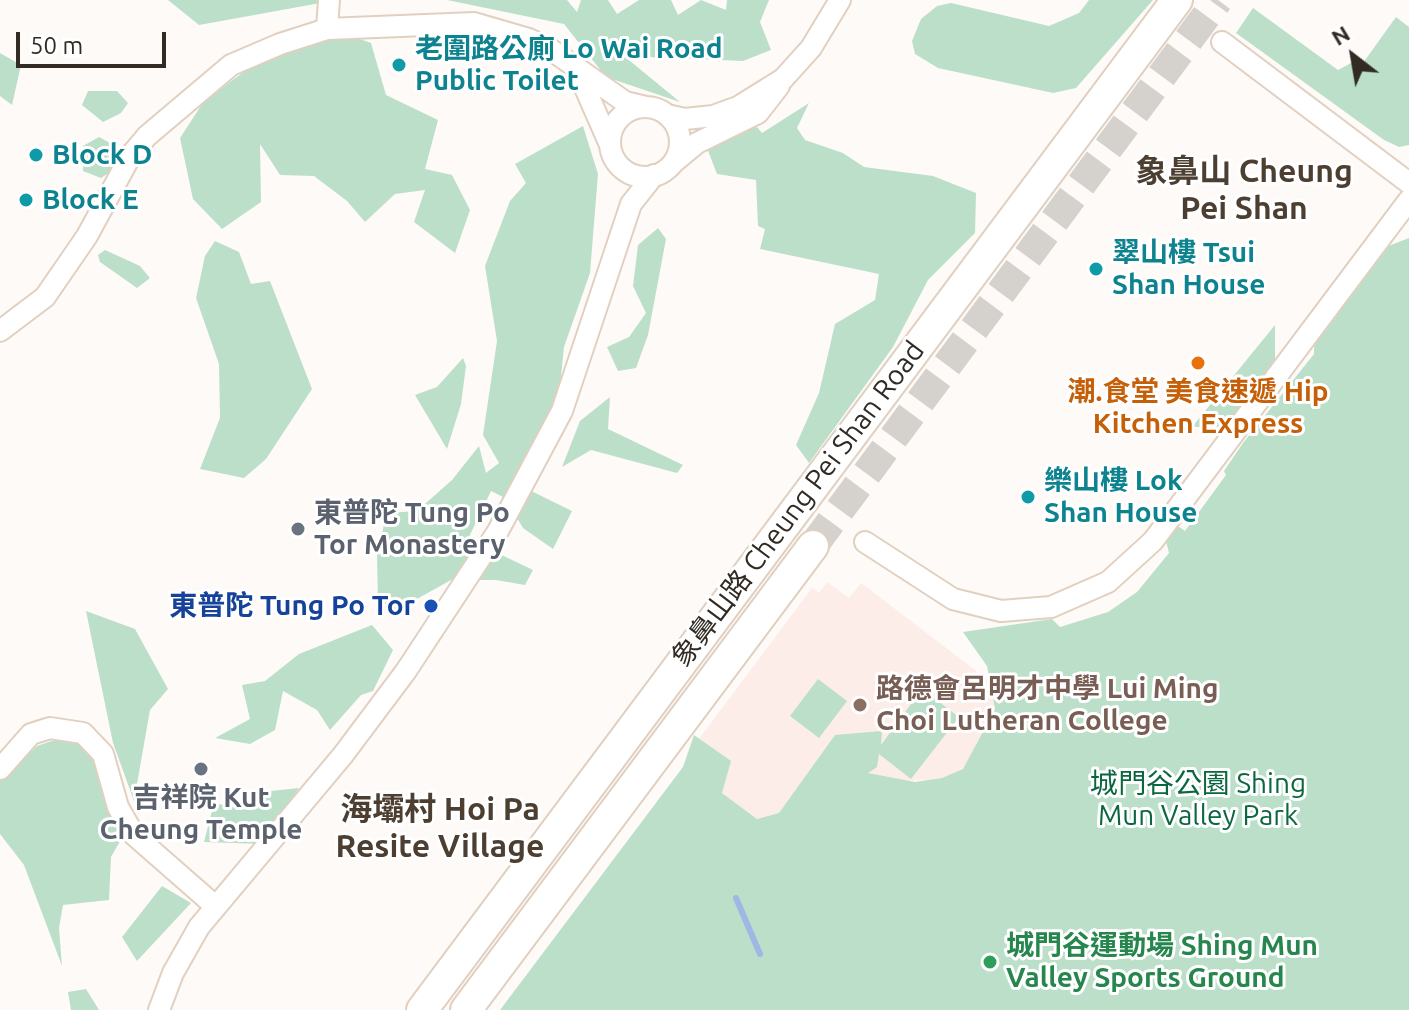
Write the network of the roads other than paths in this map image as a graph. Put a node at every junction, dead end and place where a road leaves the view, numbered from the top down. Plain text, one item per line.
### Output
1 (329, 0) edge
2 (840, 0) edge
3 (1177, 0) edge
4 (327, 29) junction
5 (1222, 42) dead end
6 (568, 61) junction
7 (783, 79) junction
8 (646, 107) junction
9 (667, 115) junction
10 (614, 155) junction
11 (672, 164) junction
12 (654, 175) junction
13 (1409, 183) edge
14 (1409, 200) edge
15 (622, 234) junction
16 (0, 331) edge
17 (865, 542) dead end
18 (813, 546) tunnel mouth
19 (0, 769) edge
20 (214, 905) junction
21 (159, 1010) edge
22 (422, 1010) edge
23 (466, 1010) edge

1 - 4 street
2 - 7 street
3 - 22 highway, 象鼻山路 Cheung Pei Shan Road
4 - 6 street
4 - 16 street
5 - 13 street
6 - 8 street
6 - 10 street
7 - 9 street
7 - 11 street
8 - 9 street
8 - 10 street
9 - 11 street
10 - 12 street
10 - 15 street
11 - 12 street
12 - 15 street
14 - 17 street
15 - 20 street
18 - 23 highway, 象鼻山路 Cheung Pei Shan Road
19 - 20 street
20 - 21 street

